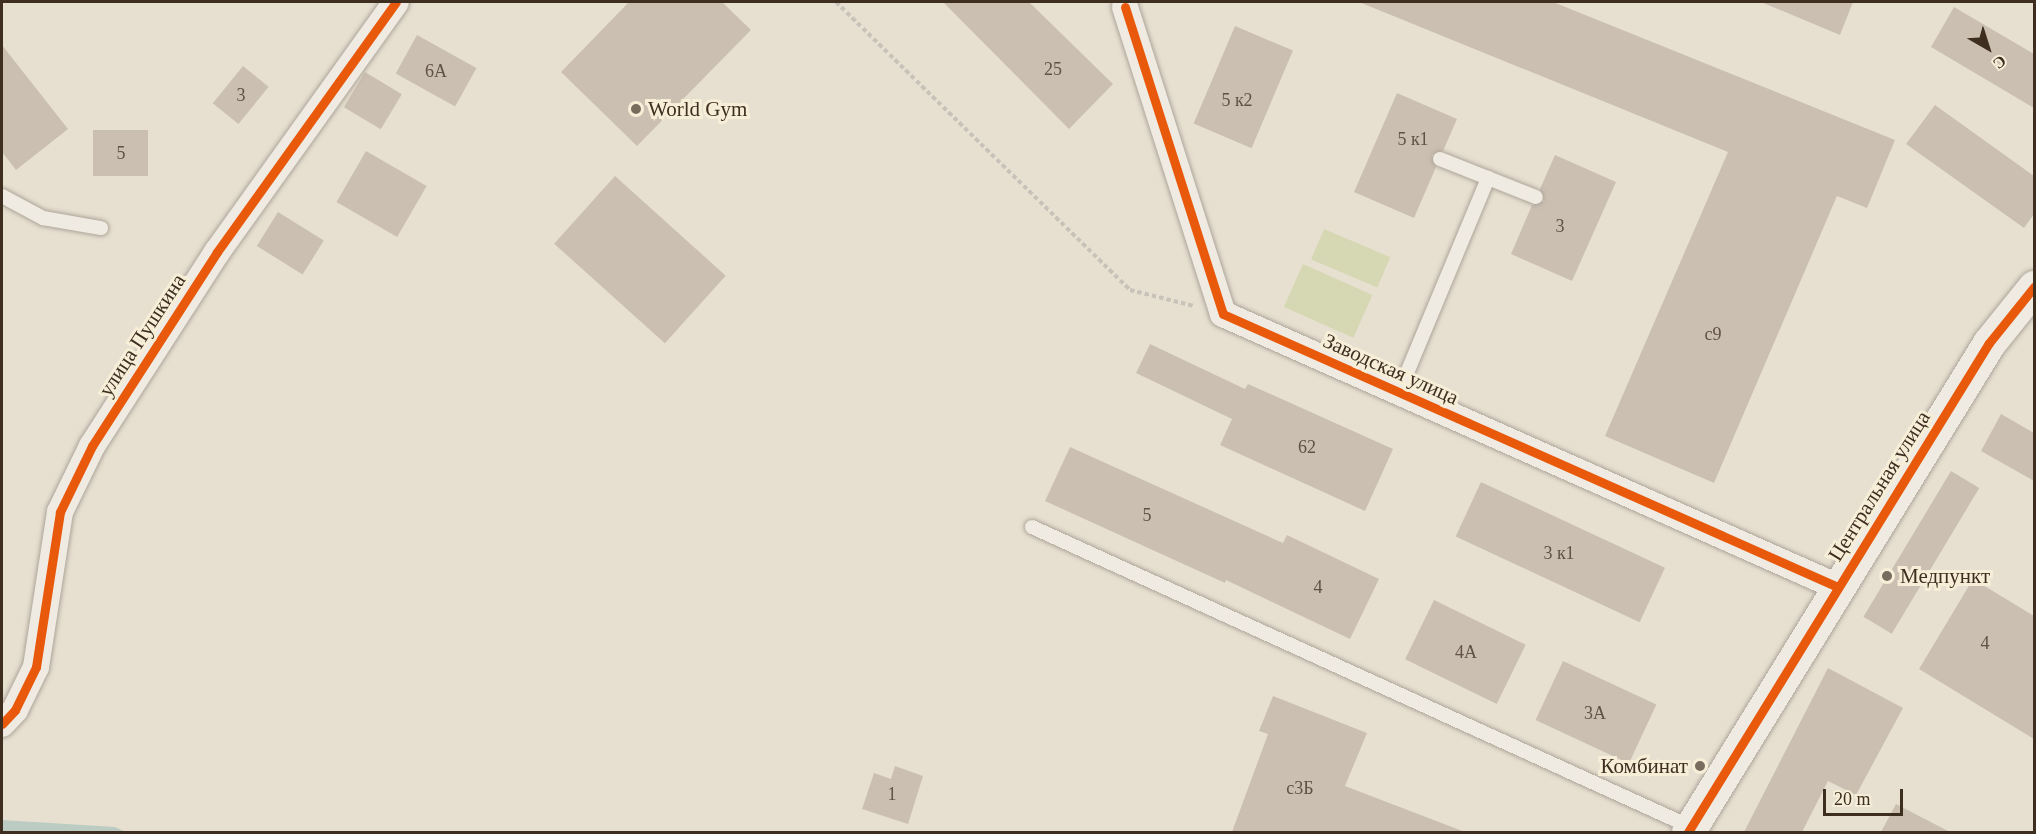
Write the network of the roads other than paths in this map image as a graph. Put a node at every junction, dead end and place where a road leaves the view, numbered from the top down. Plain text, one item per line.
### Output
1 (396, 2) edge
2 (1123, 4) edge
3 (1440, 159) dead end
4 (1488, 178) junction
5 (2, 195) edge
6 (1536, 197) dead end
7 (100, 228) dead end
8 (2034, 287) edge
9 (1399, 392) junction
10 (1032, 527) dead end
11 (1838, 587) junction
12 (2, 724) edge
13 (1690, 830) edge

1 - 12 street, улица Пушкина
2 - 9 street, Заводская улица
3 - 4 lane
4 - 6 lane
4 - 9 lane
5 - 7 lane
8 - 11 street, Центральная улица
9 - 11 street, Заводская улица
10 - 13 lane
11 - 13 street, Центральная улица

